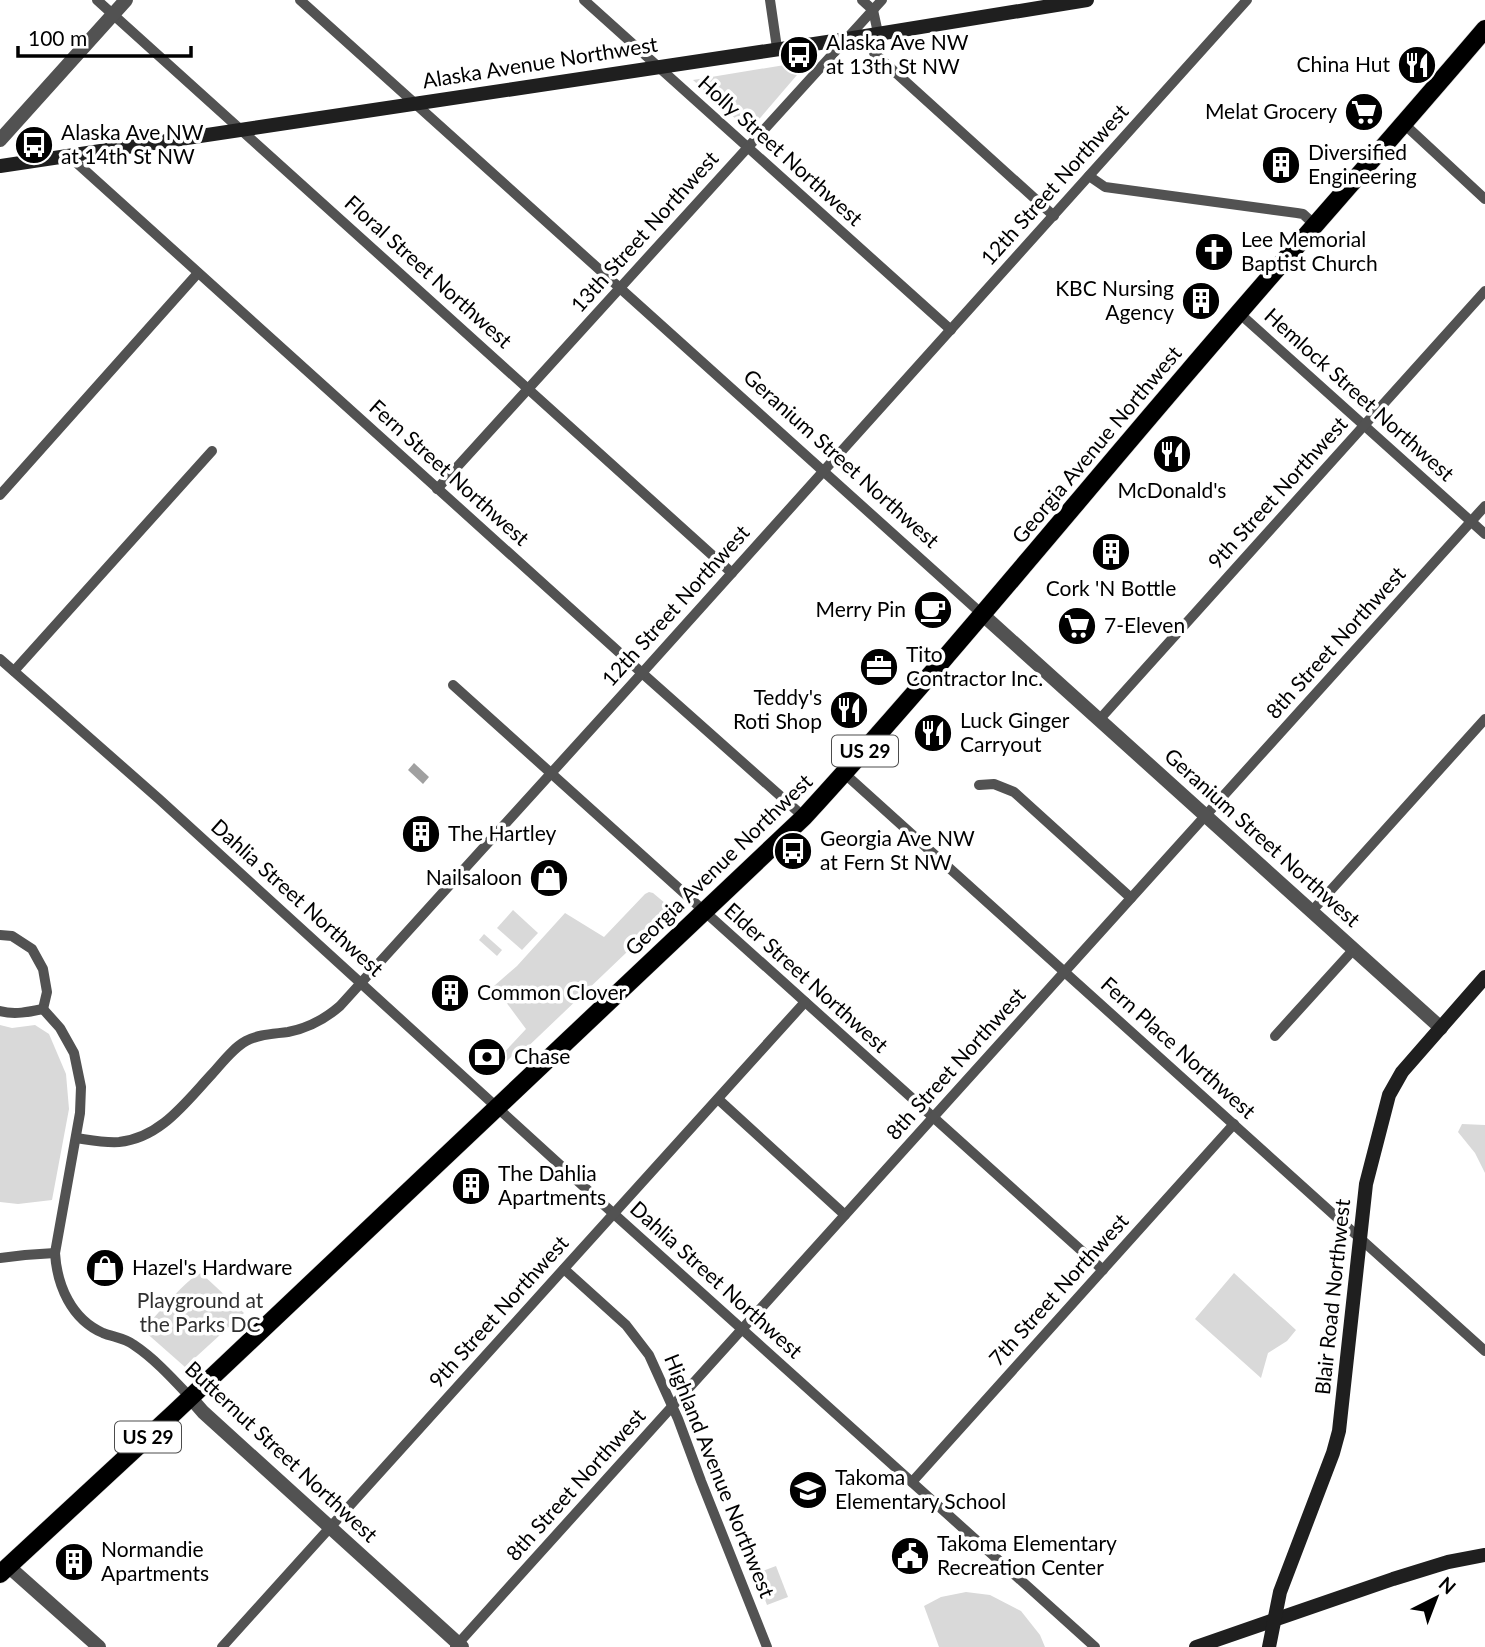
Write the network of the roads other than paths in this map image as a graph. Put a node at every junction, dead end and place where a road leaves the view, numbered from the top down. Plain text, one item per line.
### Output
1 (97, 0) edge
2 (126, 0) edge
3 (300, 0) edge
4 (584, 0) edge
5 (770, 0) edge
6 (862, 0) edge
7 (882, 0) edge
8 (1087, 0) edge
9 (1247, 0) edge
10 (873, 10) junction
11 (113, 14) junction
12 (1485, 29) edge
13 (873, 34) junction
14 (847, 38) junction
15 (777, 48) junction
16 (658, 66) junction
17 (415, 103) junction
18 (1404, 123) junction
19 (241, 130) junction
20 (0, 140) edge
21 (748, 148) junction
22 (69, 156) junction
23 (0, 166) edge
24 (1089, 176) junction
25 (1485, 199) edge
26 (1054, 216) junction
27 (1315, 225) junction
28 (198, 273) junction
29 (620, 288) junction
30 (1485, 291) edge
31 (1239, 313) junction
32 (951, 330) junction
33 (528, 389) junction
34 (1364, 426) junction
35 (212, 451) dead end
36 (823, 471) junction
37 (438, 489) junction
38 (0, 495) edge
39 (1485, 506) edge
40 (1471, 522) junction
41 (1485, 534) edge
42 (732, 573) junction
43 (983, 615) junction
44 (0, 659) edge
45 (14, 671) junction
46 (642, 673) junction
47 (453, 685) dead end
48 (1485, 719) edge
49 (1100, 720) junction
50 (550, 773) junction
51 (845, 774) junction
52 (979, 785) dead end
53 (1206, 816) junction
54 (804, 817) junction
55 (1131, 898) junction
56 (1312, 911) junction
57 (705, 912) junction
58 (0, 935) edge
59 (1354, 949) junction
60 (1065, 972) junction
61 (1485, 977) edge
62 (361, 983) junction
63 (805, 1002) junction
64 (43, 1009) junction
65 (0, 1011) edge
66 (1441, 1028) junction
67 (1275, 1036) dead end
68 (718, 1099) junction
69 (497, 1108) junction
70 (933, 1118) junction
71 (1234, 1124) junction
72 (76, 1138) junction
73 (614, 1214) junction
74 (845, 1215) junction
75 (1360, 1238) junction
76 (55, 1253) junction
77 (0, 1258) edge
78 (564, 1269) junction
79 (1103, 1270) junction
80 (742, 1329) junction
81 (1485, 1351) edge
82 (190, 1397) junction
83 (673, 1406) junction
84 (912, 1482) junction
85 (330, 1528) junction
86 (1485, 1555) edge
87 (2, 1571) edge
88 (1274, 1620) junction
89 (459, 1646) edge
90 (99, 1647) edge
91 (222, 1647) edge
92 (767, 1647) edge
93 (1095, 1647) edge
94 (1196, 1647) edge
95 (1269, 1647) edge

1 - 11 street, Floral Street Northwest
2 - 11 street
3 - 17 street, Geranium Street Northwest
4 - 16 street, Holly Street Northwest
5 - 15 street
6 - 10 street
7 - 10 street, 13th Street Northwest
8 - 13 main road, Alaska Avenue Northwest
9 - 24 street, 12th Street Northwest
10 - 13 street
10 - 14 street, 13th Street Northwest
11 - 19 street, Floral Street Northwest
11 - 20 street
12 - 18 highway, Georgia Avenue Northwest / US 29
13 - 14 main road, Alaska Avenue Northwest
13 - 26 street
14 - 15 main road, Alaska Avenue Northwest
14 - 21 street, 13th Street Northwest
15 - 16 main road, Alaska Avenue Northwest
16 - 17 main road, Alaska Avenue Northwest
16 - 21 street, Holly Street Northwest
17 - 19 main road, Alaska Avenue Northwest
17 - 29 street, Geranium Street Northwest
18 - 25 street
18 - 27 highway, Georgia Avenue Northwest / US 29
19 - 22 main road, Alaska Avenue Northwest
19 - 33 street, Floral Street Northwest
21 - 29 street, 13th Street Northwest
21 - 32 street, Holly Street Northwest
22 - 23 main road, Alaska Avenue Northwest
22 - 28 street, Fern Street Northwest
24 - 26 street, 12th Street Northwest
24 - 27 street
26 - 32 street, 12th Street Northwest
27 - 31 highway, Georgia Avenue Northwest / US 29
28 - 37 street, Fern Street Northwest
28 - 38 street
29 - 33 street, 13th Street Northwest
29 - 36 street, Geranium Street Northwest
30 - 34 street, 9th Street Northwest
31 - 34 street, Hemlock Street Northwest
31 - 43 highway, Georgia Avenue Northwest / US 29
32 - 36 street, 12th Street Northwest
33 - 37 street, 13th Street Northwest
33 - 42 street, Floral Street Northwest
34 - 40 street, Hemlock Street Northwest
34 - 49 street, 9th Street Northwest
35 - 45 street
36 - 42 street, 12th Street Northwest
36 - 43 street, Geranium Street Northwest
37 - 46 street, Fern Street Northwest
39 - 40 street, 8th Street Northwest
40 - 41 street, Hemlock Street Northwest
40 - 53 street, 8th Street Northwest
42 - 46 street, 12th Street Northwest
43 - 49 street, Geranium Street Northwest
43 - 51 highway, Georgia Avenue Northwest / US 29
44 - 45 street, Dahlia Street Northwest
45 - 62 street, Dahlia Street Northwest
46 - 50 street, 12th Street Northwest
46 - 54 street, Fern Street Northwest
47 - 50 street, Elder Street Northwest
48 - 56 street
49 - 53 street, Geranium Street Northwest
50 - 57 street, Elder Street Northwest
50 - 62 street, 12th Street Northwest
51 - 54 highway, Georgia Avenue Northwest / US 29
51 - 60 street, Fern Place Northwest
52 - 55 street
53 - 55 street, 8th Street Northwest
53 - 56 street, Geranium Street Northwest
54 - 57 highway, Georgia Avenue Northwest / US 29
55 - 60 street, 8th Street Northwest
56 - 59 street, Geranium Street Northwest
57 - 63 street, Elder Street Northwest
57 - 69 highway, Georgia Avenue Northwest / US 29
58 - 64 street
59 - 66 street, Geranium Street Northwest
59 - 67 street, Geranium Street Northwest
60 - 70 street, 8th Street Northwest
60 - 71 street, Fern Place Northwest
61 - 66 main road, Blair Road Northwest
62 - 69 street, Dahlia Street Northwest
62 - 72 street, 12th Street Northwest
63 - 68 street, 9th Street Northwest
63 - 70 street, Elder Street Northwest
64 - 65 street
64 - 72 street, Butternut Street Northwest
66 - 75 main road, Blair Road Northwest
68 - 73 street, 9th Street Northwest
68 - 74 street
69 - 73 street, Dahlia Street Northwest
69 - 82 highway, Georgia Avenue Northwest / US 29
70 - 74 street, 8th Street Northwest
70 - 79 street, Elder Street Northwest
71 - 75 street, Fern Place Northwest
71 - 79 street, 7th Street Northwest
72 - 76 street, Butternut Street Northwest
73 - 78 street, 9th Street Northwest
73 - 80 street, Dahlia Street Northwest
74 - 80 street, 8th Street Northwest
75 - 81 street, Fern Place Northwest
75 - 88 main road, Blair Road Northwest
76 - 77 street
76 - 82 street, Butternut Street Northwest
78 - 83 street, Highland Avenue Northwest
78 - 85 street, 9th Street Northwest
79 - 84 street, 7th Street Northwest
80 - 83 street, 8th Street Northwest
80 - 84 street, Dahlia Street Northwest
82 - 85 street, Butternut Street Northwest
82 - 87 highway, Georgia Avenue Northwest / US 29
83 - 89 street, 8th Street Northwest
83 - 92 street, Highland Avenue Northwest
84 - 93 street, Dahlia Street Northwest
85 - 89 street, Butternut Street Northwest
85 - 91 street, 9th Street Northwest
86 - 88 main road
87 - 90 street
88 - 94 main road
88 - 95 main road, Blair Road Northwest

